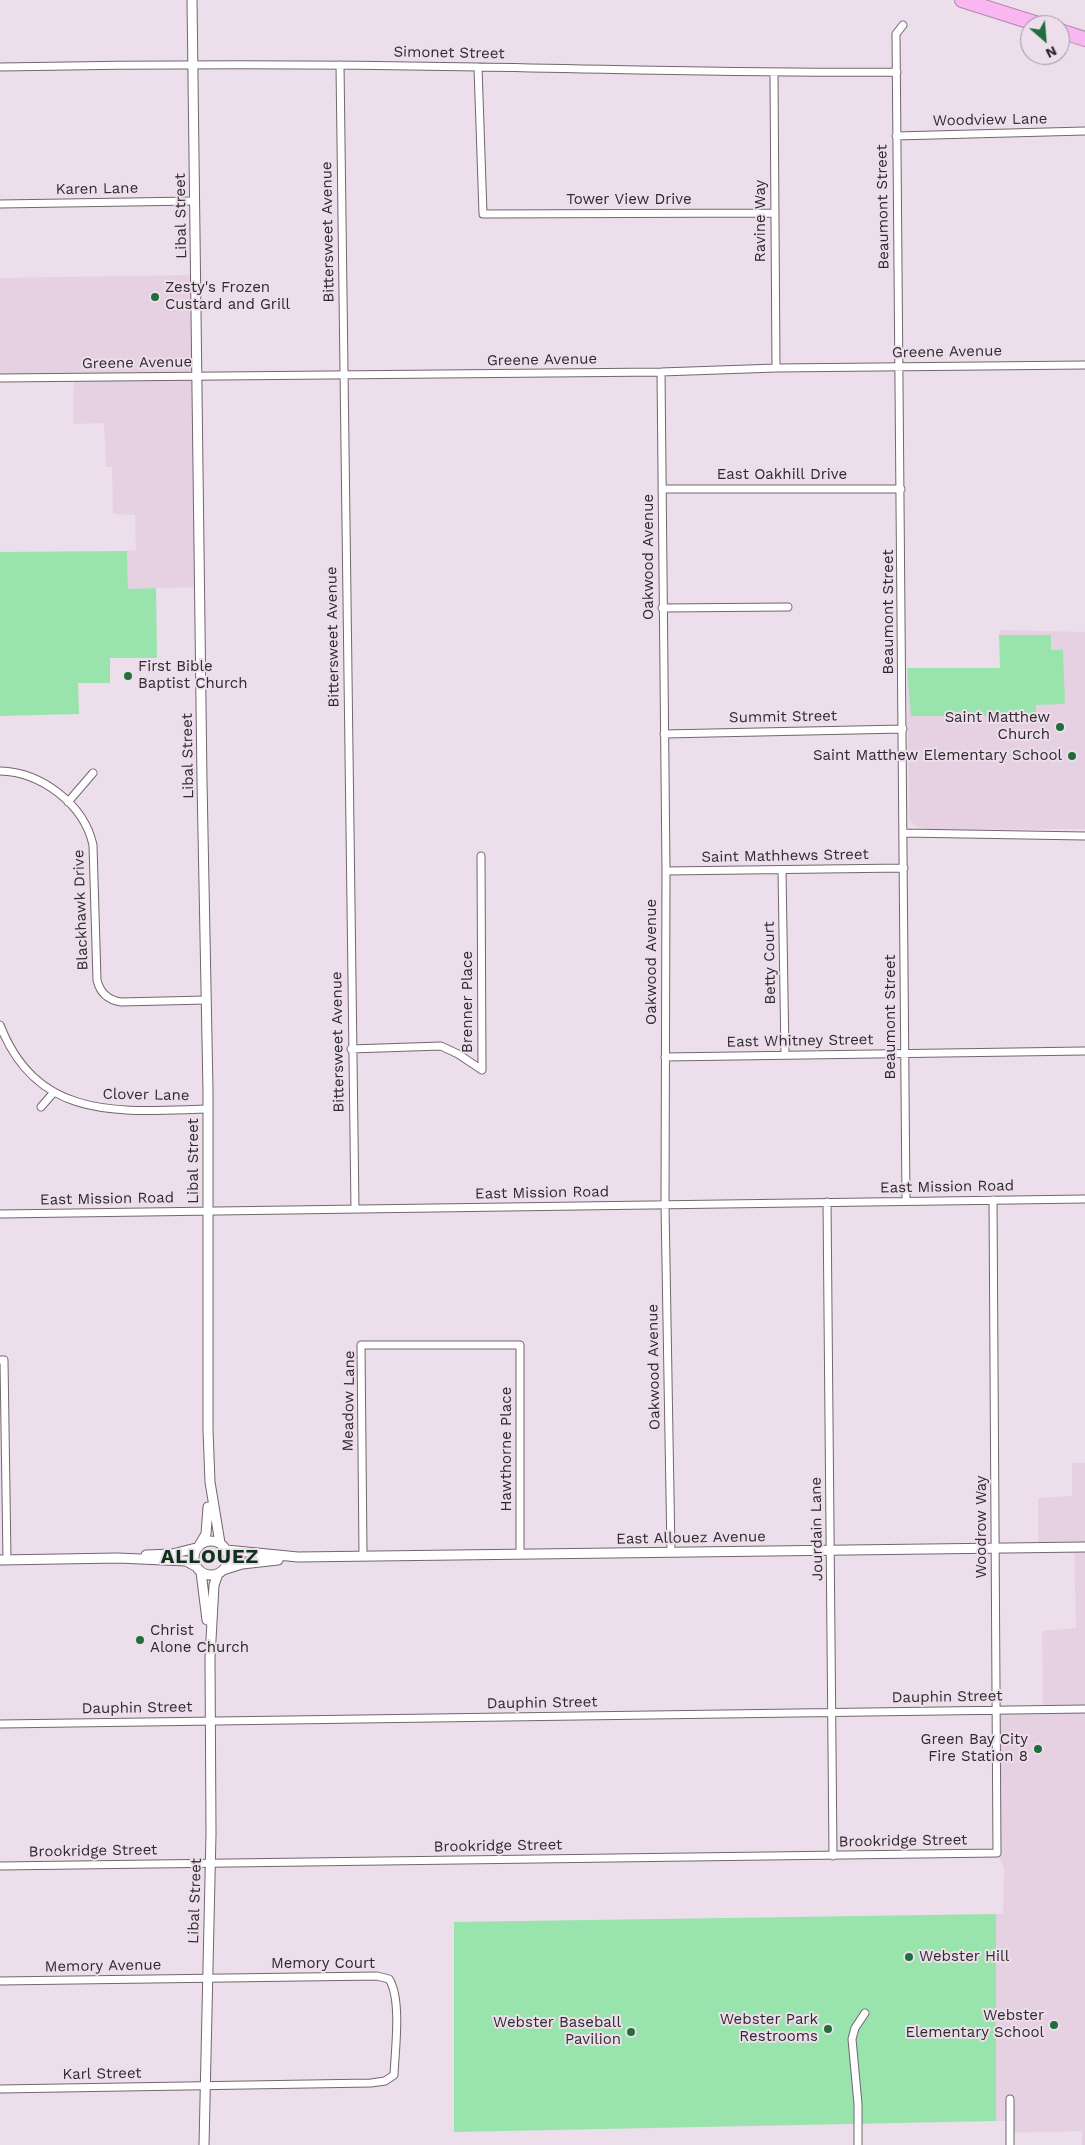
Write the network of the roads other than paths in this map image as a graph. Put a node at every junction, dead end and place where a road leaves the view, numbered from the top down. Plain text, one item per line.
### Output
1 (192, 0) edge
2 (962, 0) edge
3 (1020, 18) edge
4 (903, 25) dead end
5 (1070, 34) edge
6 (1085, 39) edge
7 (192, 64) junction
8 (340, 65) junction
9 (0, 67) edge
10 (478, 67) junction
11 (897, 72) junction
12 (774, 74) junction
13 (1085, 131) edge
14 (896, 136) junction
15 (194, 201) junction
16 (0, 204) edge
17 (775, 212) junction
18 (1085, 365) edge
19 (899, 366) junction
20 (776, 368) junction
21 (661, 372) junction
22 (343, 375) junction
23 (196, 376) junction
24 (0, 378) edge
25 (901, 488) junction
26 (662, 489) junction
27 (788, 607) dead end
28 (662, 608) junction
29 (903, 729) junction
30 (664, 734) junction
31 (0, 771) edge
32 (94, 773) dead end
33 (68, 802) junction
34 (904, 832) junction
35 (1085, 836) edge
36 (481, 856) dead end
37 (904, 868) junction
38 (666, 871) junction
39 (782, 871) junction
40 (206, 1000) junction
41 (0, 1025) edge
42 (351, 1049) junction
43 (1085, 1051) edge
44 (906, 1054) junction
45 (785, 1056) junction
46 (665, 1057) junction
47 (54, 1092) junction
48 (41, 1106) dead end
49 (208, 1109) junction
50 (1085, 1199) edge
51 (993, 1200) junction
52 (906, 1201) junction
53 (827, 1202) junction
54 (665, 1205) junction
55 (354, 1209) junction
56 (208, 1211) junction
57 (0, 1214) edge
58 (520, 1346) joint
59 (0, 1360) edge
60 (210, 1482) junction
61 (198, 1546) junction
62 (223, 1546) junction
63 (1085, 1547) edge
64 (996, 1548) junction
65 (831, 1550) junction
66 (671, 1552) junction
67 (520, 1553) junction
68 (363, 1555) junction
69 (298, 1557) junction
70 (118, 1558) junction
71 (4, 1560) edge
72 (198, 1569) junction
73 (221, 1572) junction
74 (210, 1658) junction
75 (1085, 1709) edge
76 (997, 1710) junction
77 (832, 1713) junction
78 (211, 1721) junction
79 (0, 1724) edge
80 (997, 1854) joint
81 (832, 1856) junction
82 (210, 1863) junction
83 (0, 1866) edge
84 (206, 1978) junction
85 (0, 1981) edge
86 (865, 2013) dead end
87 (204, 2086) junction
88 (0, 2089) edge
89 (1010, 2099) dead end
90 (204, 2145) edge
91 (858, 2145) edge
92 (1010, 2145) edge

1 - 7 street, Libal Street
2 - 3 highway
4 - 11 street, Beaumont Street
5 - 6 highway
7 - 8 street, Simonet Street
7 - 9 street, Simonet Street
7 - 15 street, Libal Street
8 - 10 street, Simonet Street
8 - 22 street, Bittersweet Avenue
10 - 12 street, Simonet Street
10 - 17 street, Tower View Drive
11 - 12 street, Simonet Street
11 - 14 street, Beaumont Street
12 - 17 street, Ravine Way
13 - 14 street, Woodview Lane
14 - 19 street, Beaumont Street
15 - 16 street, Karen Lane
15 - 23 street, Libal Street
17 - 20 street, Ravine Way
18 - 19 street, Greene Avenue
19 - 20 street, Greene Avenue
19 - 25 street, Beaumont Street
20 - 21 street, Greene Avenue
21 - 22 street, Greene Avenue
21 - 26 street, Oakwood Avenue
22 - 23 street, Greene Avenue
22 - 42 street, Bittersweet Avenue
23 - 24 street, Greene Avenue
23 - 40 street, Libal Street
25 - 26 street, East Oakhill Drive
25 - 29 street, Beaumont Street
26 - 28 street, Oakwood Avenue
27 - 28 street
28 - 30 street, Oakwood Avenue
29 - 30 street, Summit Street
29 - 34 street, Beaumont Street
30 - 38 street, Oakwood Avenue
31 - 33 street, Blackhawk Drive
32 - 33 street
33 - 40 street, Blackhawk Drive
34 - 35 street
34 - 37 street, Beaumont Street
36 - 42 street, Brenner Place
37 - 39 street, Saint Mathhews Street
37 - 44 street, Beaumont Street
38 - 39 street, Saint Mathhews Street
38 - 46 street, Oakwood Avenue
39 - 45 street, Betty Court
40 - 49 street, Libal Street
41 - 47 street, Clover Lane
42 - 55 street, Bittersweet Avenue
43 - 44 street, East Whitney Street
44 - 45 street, East Whitney Street
44 - 52 street, Beaumont Street
45 - 46 street, East Whitney Street
46 - 54 street, Oakwood Avenue
47 - 48 street
47 - 49 street, Clover Lane
49 - 56 street, Libal Street
50 - 51 street, East Mission Road
51 - 52 street, East Mission Road
51 - 64 street, Woodrow Way
52 - 53 street, East Mission Road
53 - 54 street, East Mission Road
53 - 65 street, Jourdain Lane
54 - 55 street, East Mission Road
54 - 66 street, Oakwood Avenue
55 - 56 street, East Mission Road
56 - 57 street, East Mission Road
56 - 60 street, Libal Street
58 - 67 street, Hawthorne Place
58 - 68 street, Meadow Lane
59 - 71 street
60 - 61 street, Libal Street
60 - 62 street, Libal Street
61 - 62 street
61 - 70 street
61 - 72 street
62 - 69 street, East Allouez Avenue
62 - 73 street
63 - 64 street, East Allouez Avenue
64 - 65 street, East Allouez Avenue
64 - 76 street, Woodrow Way
65 - 66 street, East Allouez Avenue
65 - 77 street, Jourdain Lane
66 - 67 street, East Allouez Avenue
67 - 68 street, East Allouez Avenue
68 - 69 street, East Allouez Avenue
69 - 73 street, East Allouez Avenue
70 - 71 street
70 - 72 street
72 - 73 street
72 - 74 street, Libal Street
73 - 74 street, Libal Street
74 - 78 street, Libal Street
75 - 76 street, Dauphin Street
76 - 77 street, Dauphin Street
76 - 80 street, Woodrow Way
77 - 78 street, Dauphin Street
77 - 81 street, Jourdain Lane
78 - 79 street, Dauphin Street
78 - 82 street, Libal Street
80 - 81 street, Brookridge Street
81 - 82 street, Brookridge Street
82 - 83 street, Brookridge Street
82 - 84 street, Libal Street
84 - 85 street, Memory Avenue
84 - 87 street, Libal Street
84 - 87 street, Memory Court
86 - 91 street
87 - 88 street, Karl Street
87 - 90 street, Libal Street
89 - 92 street

